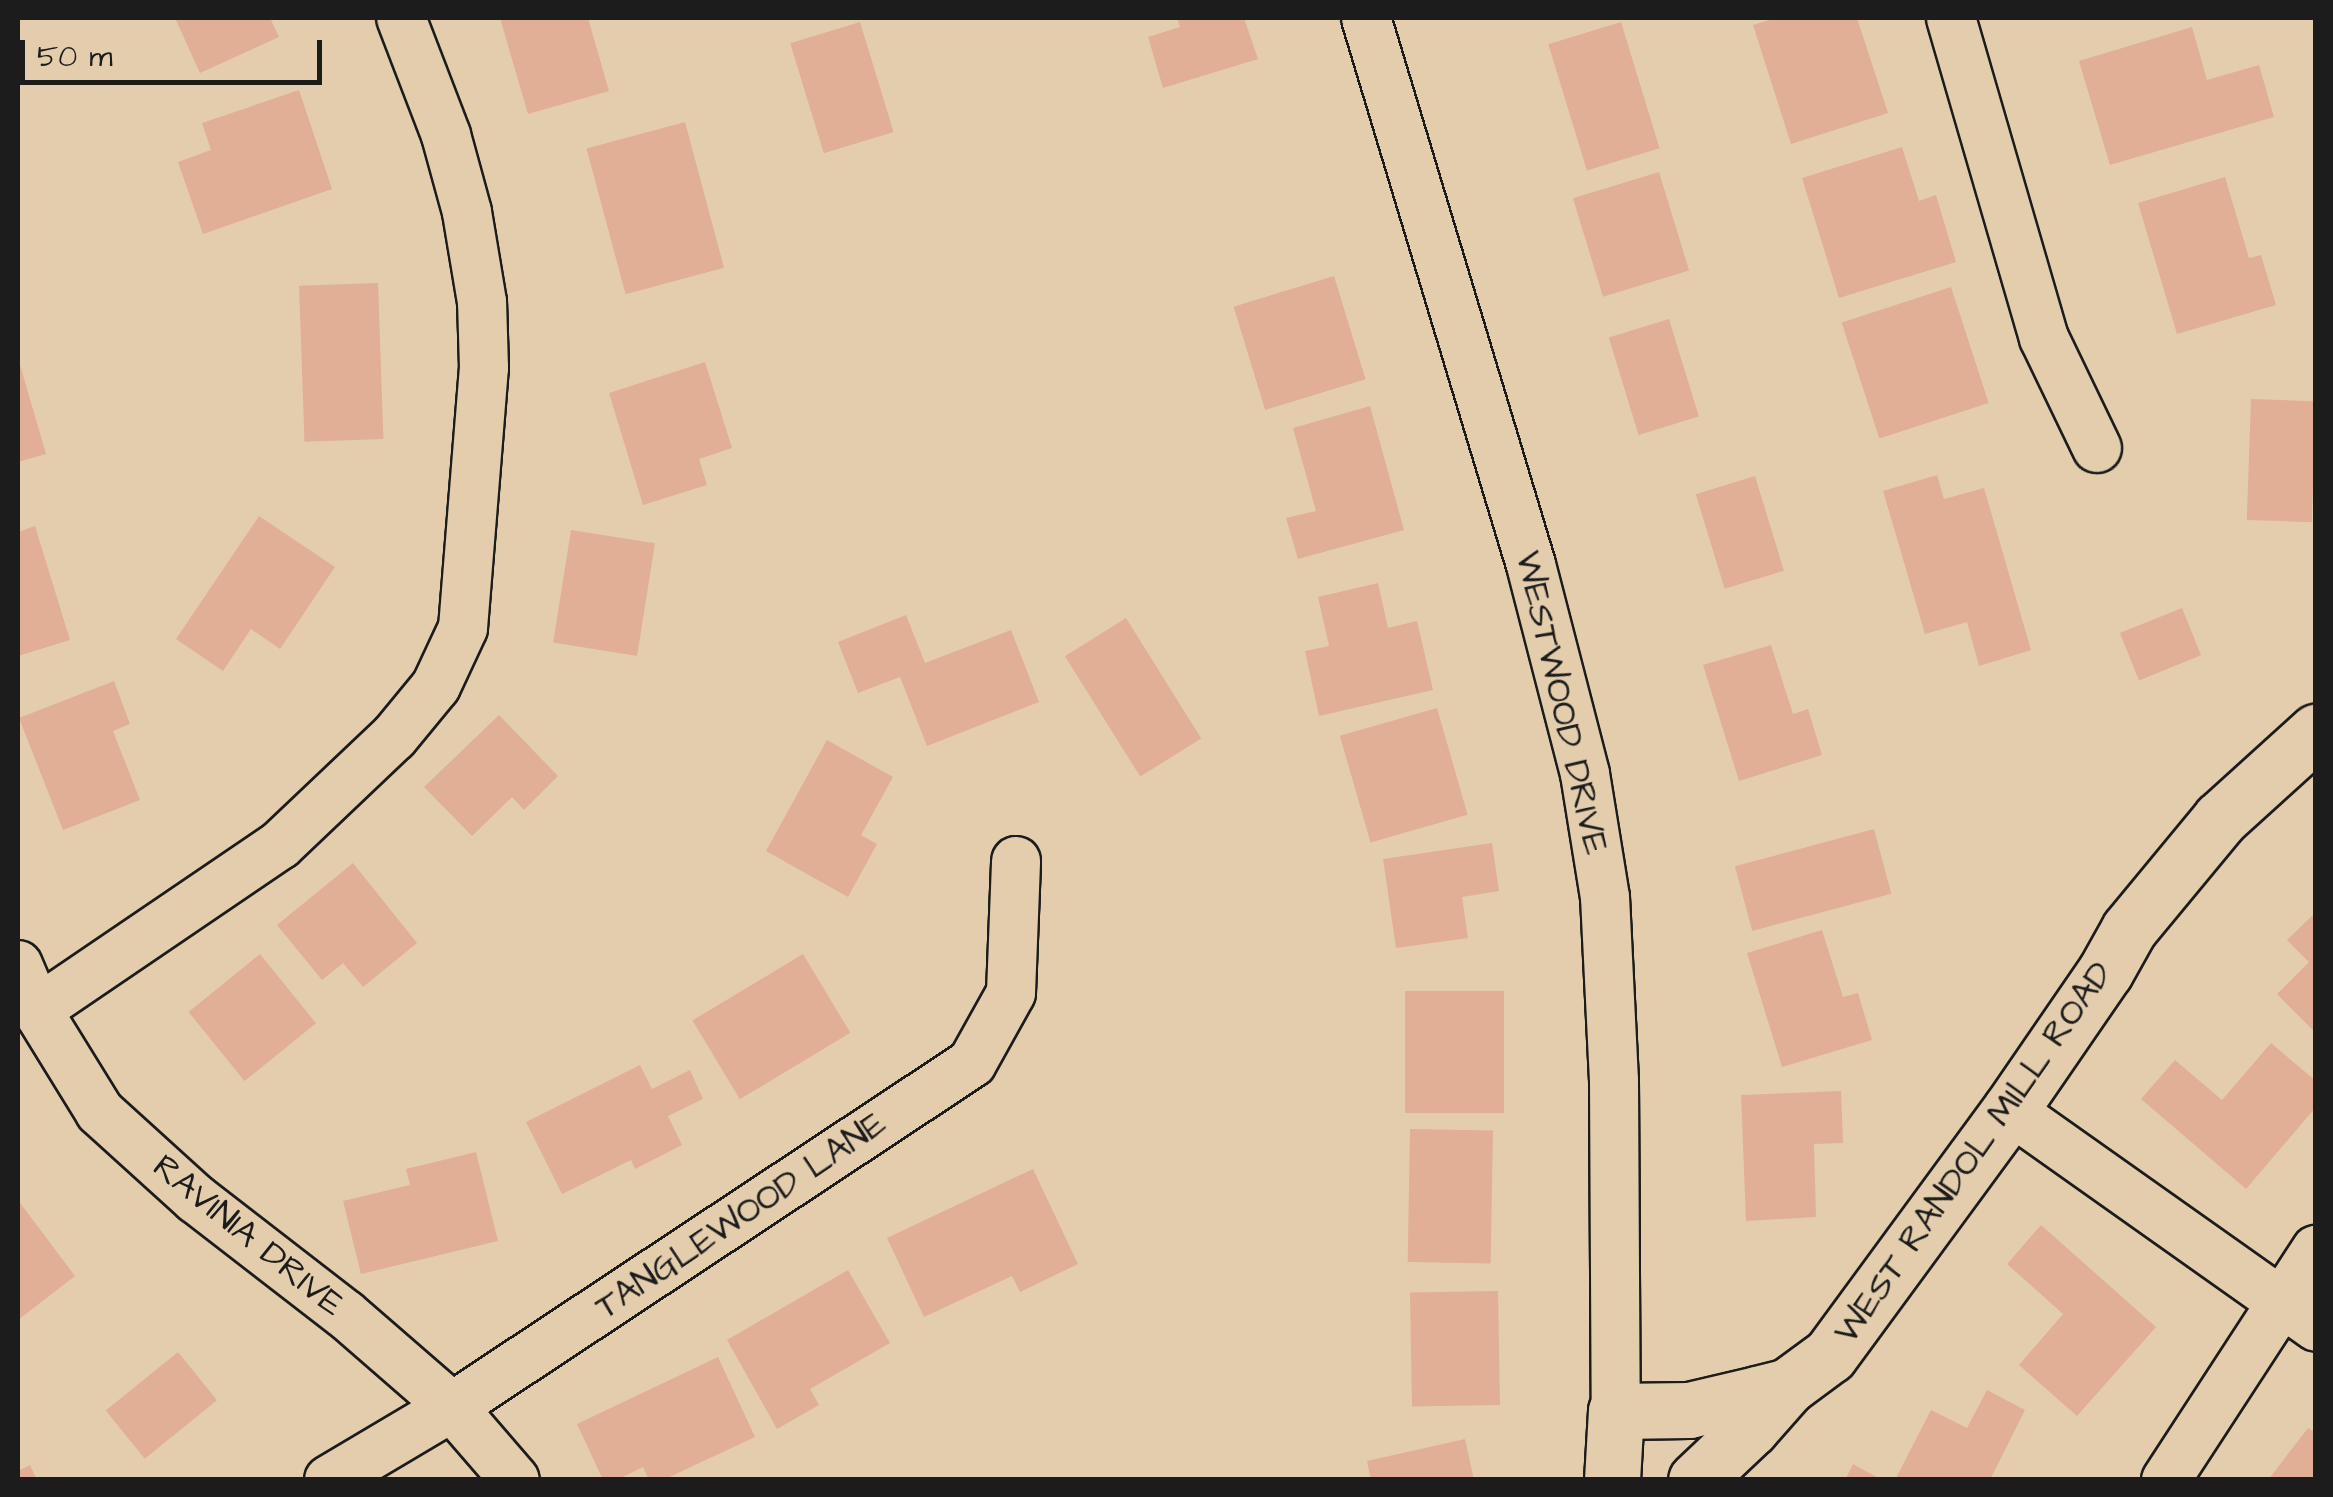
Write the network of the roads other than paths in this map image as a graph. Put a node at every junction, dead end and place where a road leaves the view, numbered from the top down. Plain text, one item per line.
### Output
1 (401, 18) edge
2 (1366, 18) edge
3 (1952, 18) edge
4 (2097, 448) dead end
5 (2316, 732) edge
6 (1016, 861) dead end
7 (18, 965) edge
8 (37, 1010) junction
9 (2010, 1110) junction
10 (2316, 1250) edge
11 (2298, 1314) edge
12 (1788, 1386) junction
13 (452, 1408) junction
14 (1616, 1412) junction
15 (329, 1480) edge
16 (515, 1480) edge
17 (1612, 1480) edge
18 (1696, 1480) edge
19 (2166, 1480) edge

1 - 8 street
2 - 14 street, WESTWOOD DRIVE
3 - 4 street
5 - 9 main road, WEST RANDOL MILL ROAD
6 - 13 street, TANGLEWOOD LANE
7 - 8 street, RAVINIA DRIVE
8 - 13 street, RAVINIA DRIVE
9 - 11 street
9 - 12 main road, WEST RANDOL MILL ROAD
10 - 11 street
11 - 19 street
12 - 14 main road, WEST RANDOL MILL ROAD
12 - 18 main road
13 - 15 street, TANGLEWOOD LANE
13 - 16 street, RAVINIA DRIVE
14 - 17 main road

